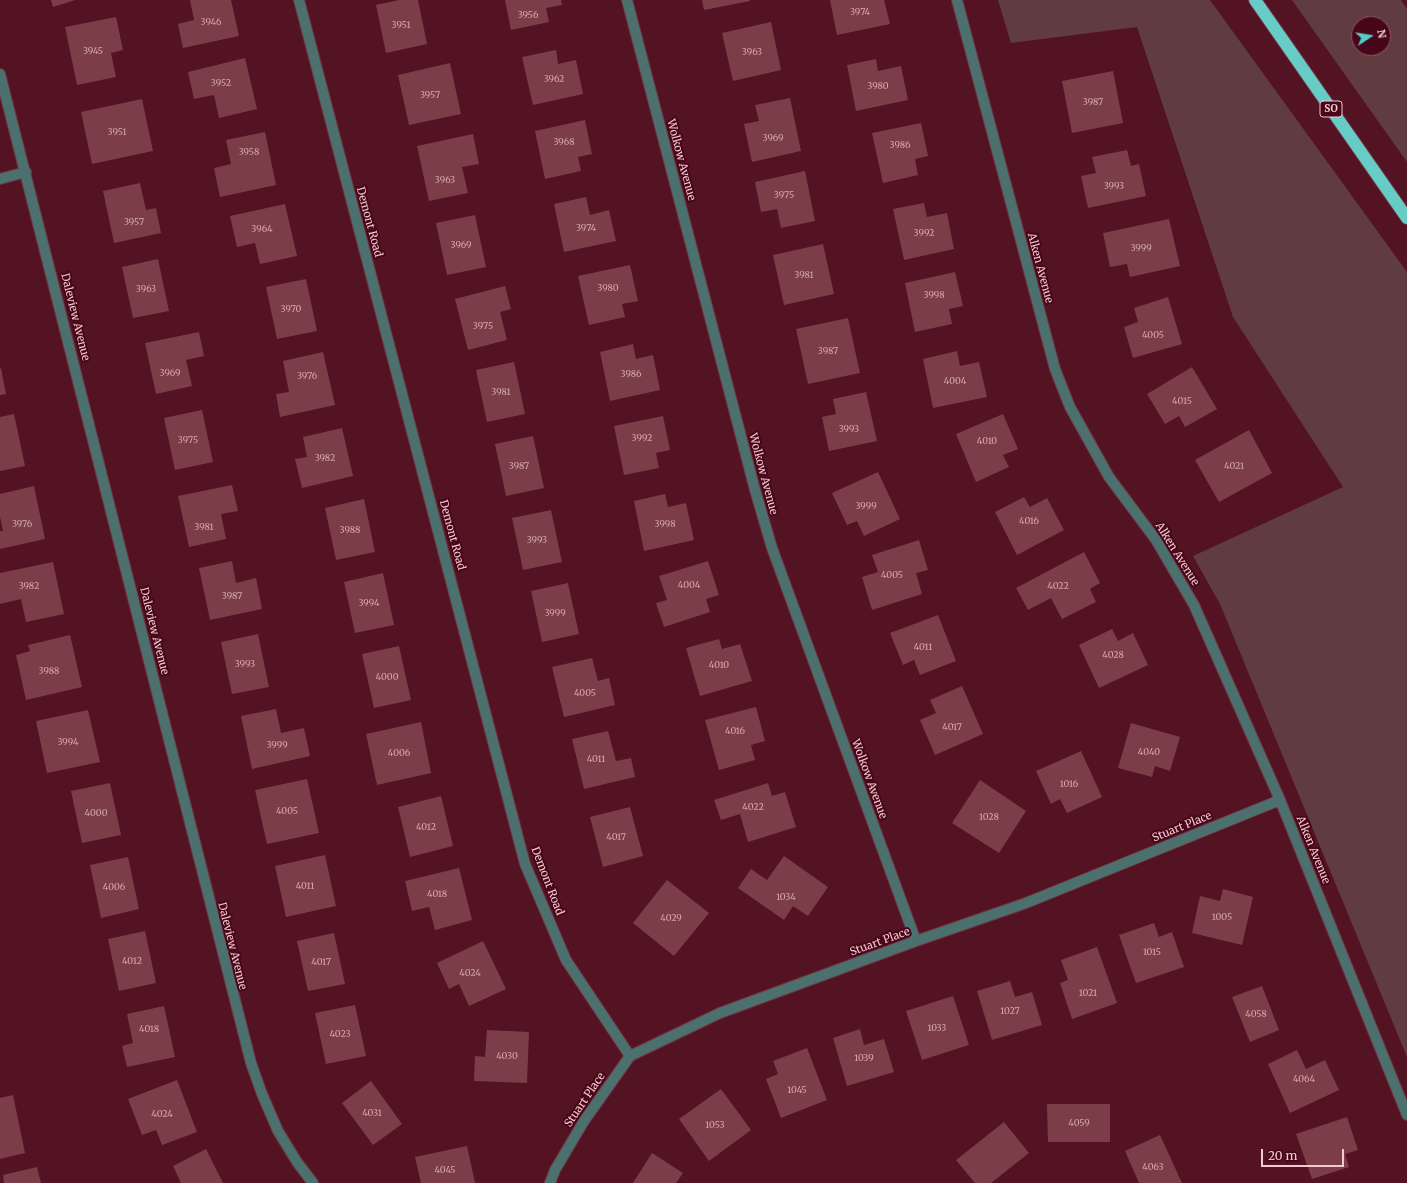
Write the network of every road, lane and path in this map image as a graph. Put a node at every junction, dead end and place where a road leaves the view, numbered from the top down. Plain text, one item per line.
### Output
1 (299, 0) edge
2 (627, 0) edge
3 (957, 0) edge
4 (1255, 0) edge
5 (0, 74) edge
6 (26, 172) junction
7 (0, 179) edge
8 (1407, 218) edge
9 (1280, 800) junction
10 (916, 941) junction
11 (630, 1056) junction
12 (1407, 1115) edge
13 (313, 1183) edge
14 (550, 1183) edge

1 - 11 street, Demont Road
2 - 10 street, Wolkow Avenue
3 - 9 street, Alken Avenue
4 - 8 highway, SO
5 - 6 street, Daleview Avenue
6 - 7 street
6 - 13 street, Daleview Avenue
9 - 10 street, Stuart Place
9 - 12 street, Alken Avenue
10 - 11 street, Stuart Place
11 - 14 street, Stuart Place

